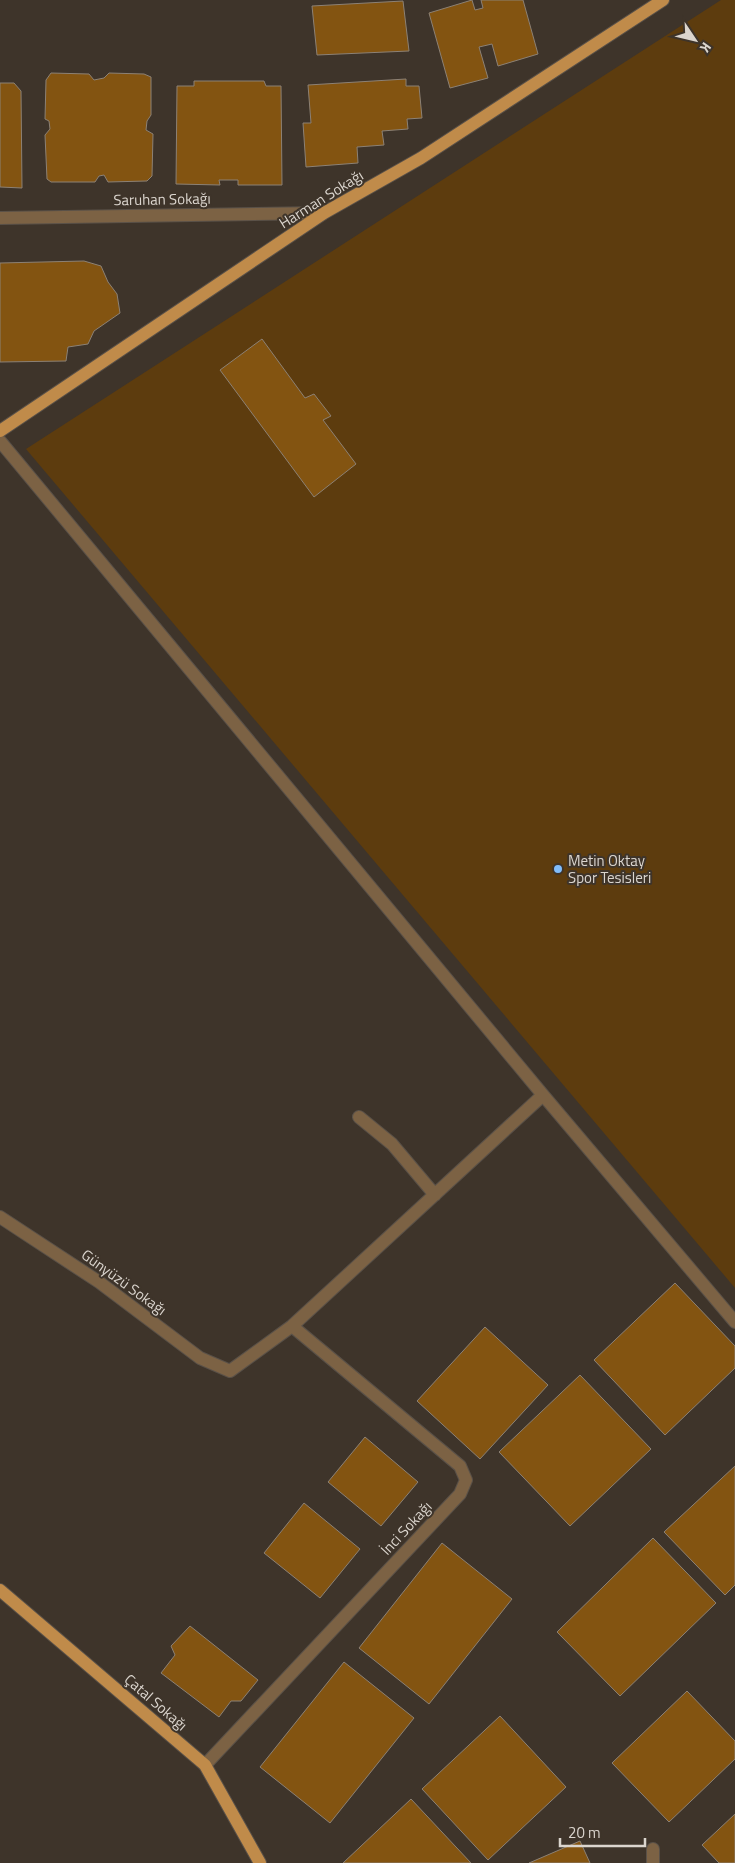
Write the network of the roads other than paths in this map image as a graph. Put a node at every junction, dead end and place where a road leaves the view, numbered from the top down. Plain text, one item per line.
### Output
1 (663, 0) edge
2 (324, 213) junction
3 (0, 218) edge
4 (0, 431) edge
5 (0, 441) edge
6 (543, 1094) junction
7 (359, 1117) dead end
8 (435, 1195) junction
9 (0, 1217) edge
10 (735, 1322) edge
11 (292, 1326) junction
12 (0, 1590) edge
13 (204, 1765) junction
14 (653, 1848) dead end
15 (260, 1863) edge
16 (653, 1863) edge

1 - 2 main road, Harman Sokağı
2 - 3 street, Saruhan Sokağı
2 - 4 main road, Harman Sokağı
5 - 6 street
6 - 8 street
6 - 10 street
7 - 8 street
8 - 11 street
9 - 11 street, Günyüzü Sokağı
11 - 13 street, İnci Sokağı
12 - 13 main road, Çatal Sokağı
13 - 15 main road, Çatal Sokağı
14 - 16 street

